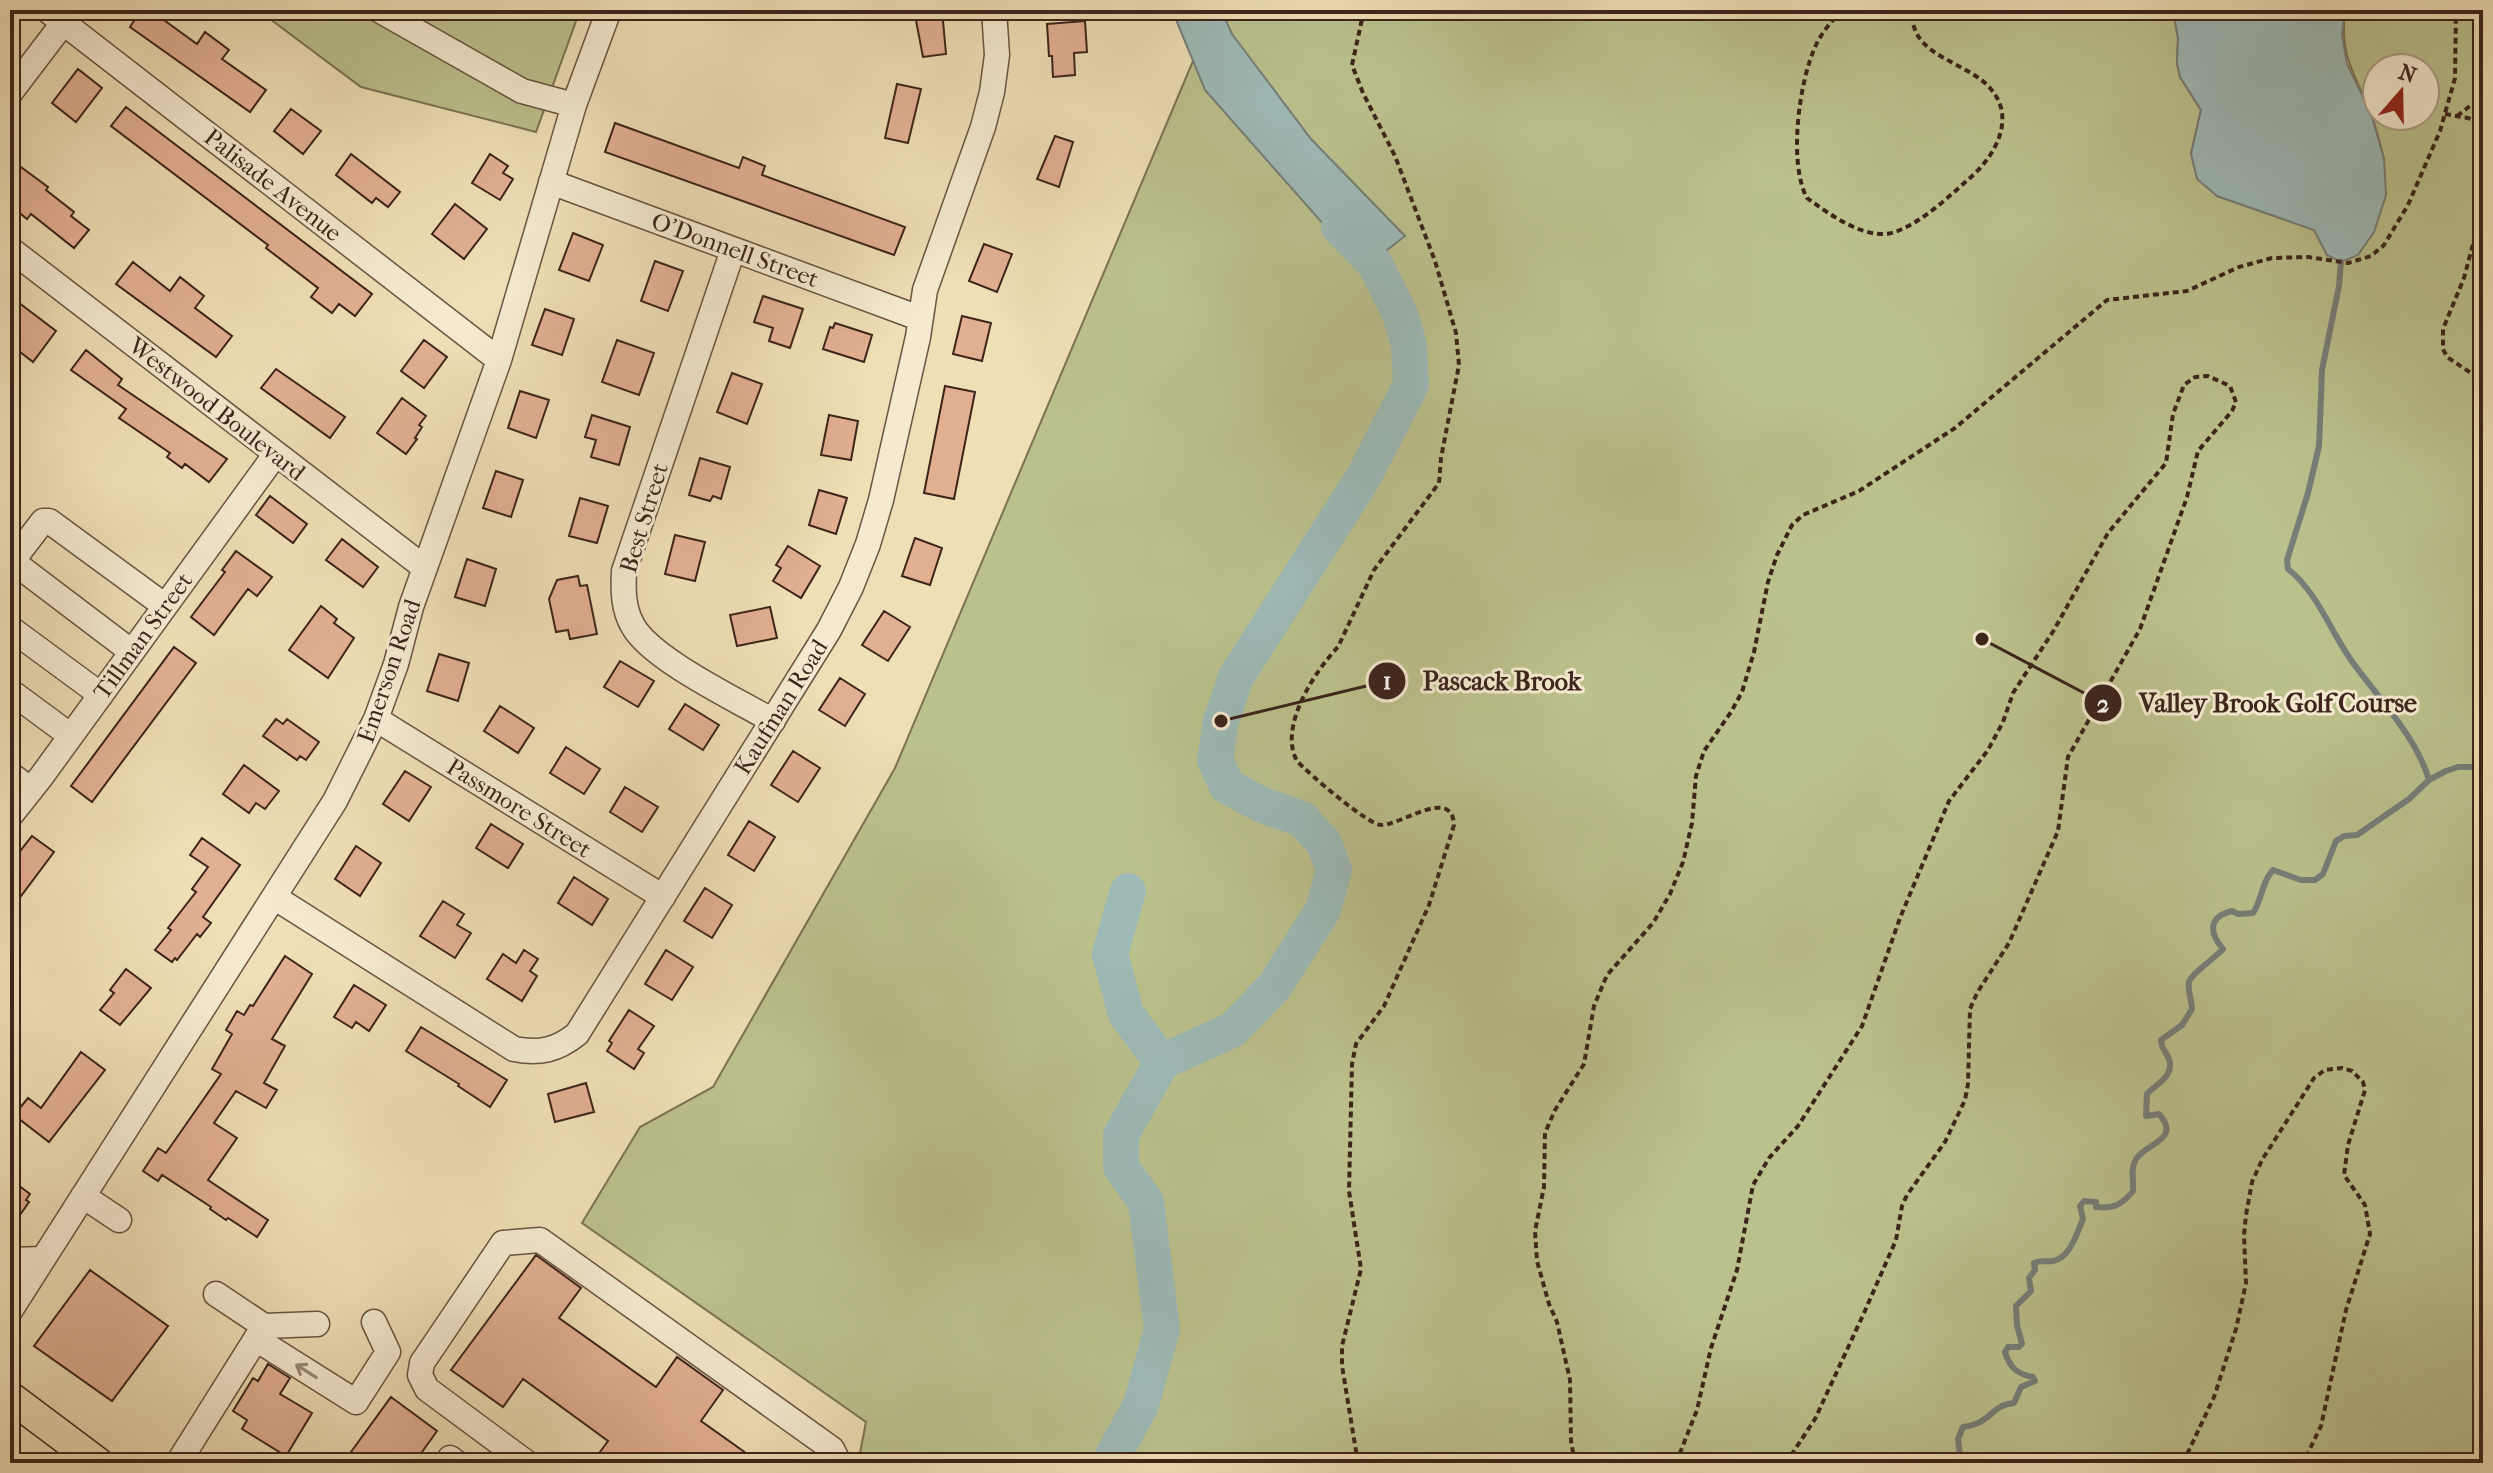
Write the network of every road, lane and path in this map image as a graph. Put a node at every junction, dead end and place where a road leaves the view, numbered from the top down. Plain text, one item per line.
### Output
1 (379, 10) edge
2 (609, 10) edge
3 (994, 10) edge
4 (1364, 10) edge
5 (1842, 10) edge
6 (1913, 10) edge
7 (2456, 10) edge
8 (56, 16) edge
9 (10, 93) edge
10 (2483, 96) edge
11 (574, 105) junction
12 (2445, 114) junction
13 (2457, 116) junction
14 (2483, 125) edge
15 (551, 182) junction
16 (2483, 206) edge
17 (10, 249) edge
18 (733, 250) junction
19 (919, 318) junction
20 (499, 360) junction
21 (2483, 381) edge
22 (275, 455) junction
23 (11, 562) edge
24 (425, 568) junction
25 (165, 606) junction
26 (10, 628) edge
27 (132, 652) junction
28 (101, 695) junction
29 (17, 696) edge
30 (376, 719) junction
31 (773, 721) junction
32 (71, 736) junction
33 (10, 774) edge
34 (31, 790) junction
35 (10, 816) edge
36 (274, 897) junction
37 (663, 897) junction
38 (83, 1196) junction
39 (119, 1220) dead end
40 (43, 1259) junction
41 (10, 1260) edge
42 (216, 1294) dead end
43 (12, 1301) edge
44 (374, 1322) dead end
45 (317, 1324) dead end
46 (260, 1332) junction
47 (10, 1397) edge
48 (98, 1463) edge
49 (178, 1463) edge
50 (527, 1463) edge
51 (839, 1463) edge
52 (1358, 1463) edge
53 (1575, 1463) edge
54 (1676, 1463) edge
55 (1786, 1463) edge
56 (2183, 1463) edge
57 (2295, 1463) edge

1 - 11 street
2 - 11 street, Emerson Road
3 - 19 street, Kaufman Road
4 - 52 path
5 - 6 path
7 - 12 path
8 - 9 street
8 - 20 street, Palisade Avenue
10 - 13 path
11 - 15 street, Emerson Road
12 - 13 path
12 - 53 path
13 - 14 path
15 - 18 street, O'Donnell Street
15 - 20 street, Emerson Road
16 - 21 path
17 - 22 street, Westwood Boulevard
18 - 19 street, O'Donnell Street
18 - 31 street, Best Street
19 - 31 street, Kaufman Road
20 - 24 street, Emerson Road
22 - 24 street, Westwood Boulevard
22 - 25 street, Tillman Street
23 - 25 street
23 - 27 street
24 - 30 street, Emerson Road
25 - 27 street, Tillman Street
26 - 28 street
27 - 28 street, Tillman Street
28 - 32 street, Tillman Street
29 - 32 street
30 - 36 street, Emerson Road
30 - 37 street, Passmore Street
31 - 37 street, Kaufman Road
32 - 34 street, Tillman Street
33 - 34 street
34 - 35 street, Tillman Street
36 - 37 street, Kaufman Road
36 - 38 street, Emerson Road
38 - 39 street
38 - 40 street, Emerson Road
40 - 41 street
40 - 43 street, Emerson Road
42 - 46 street
44 -> 46 street
45 - 46 street
46 - 49 street
47 - 48 main road
50 - 51 street
54 - 55 path
56 - 57 path

